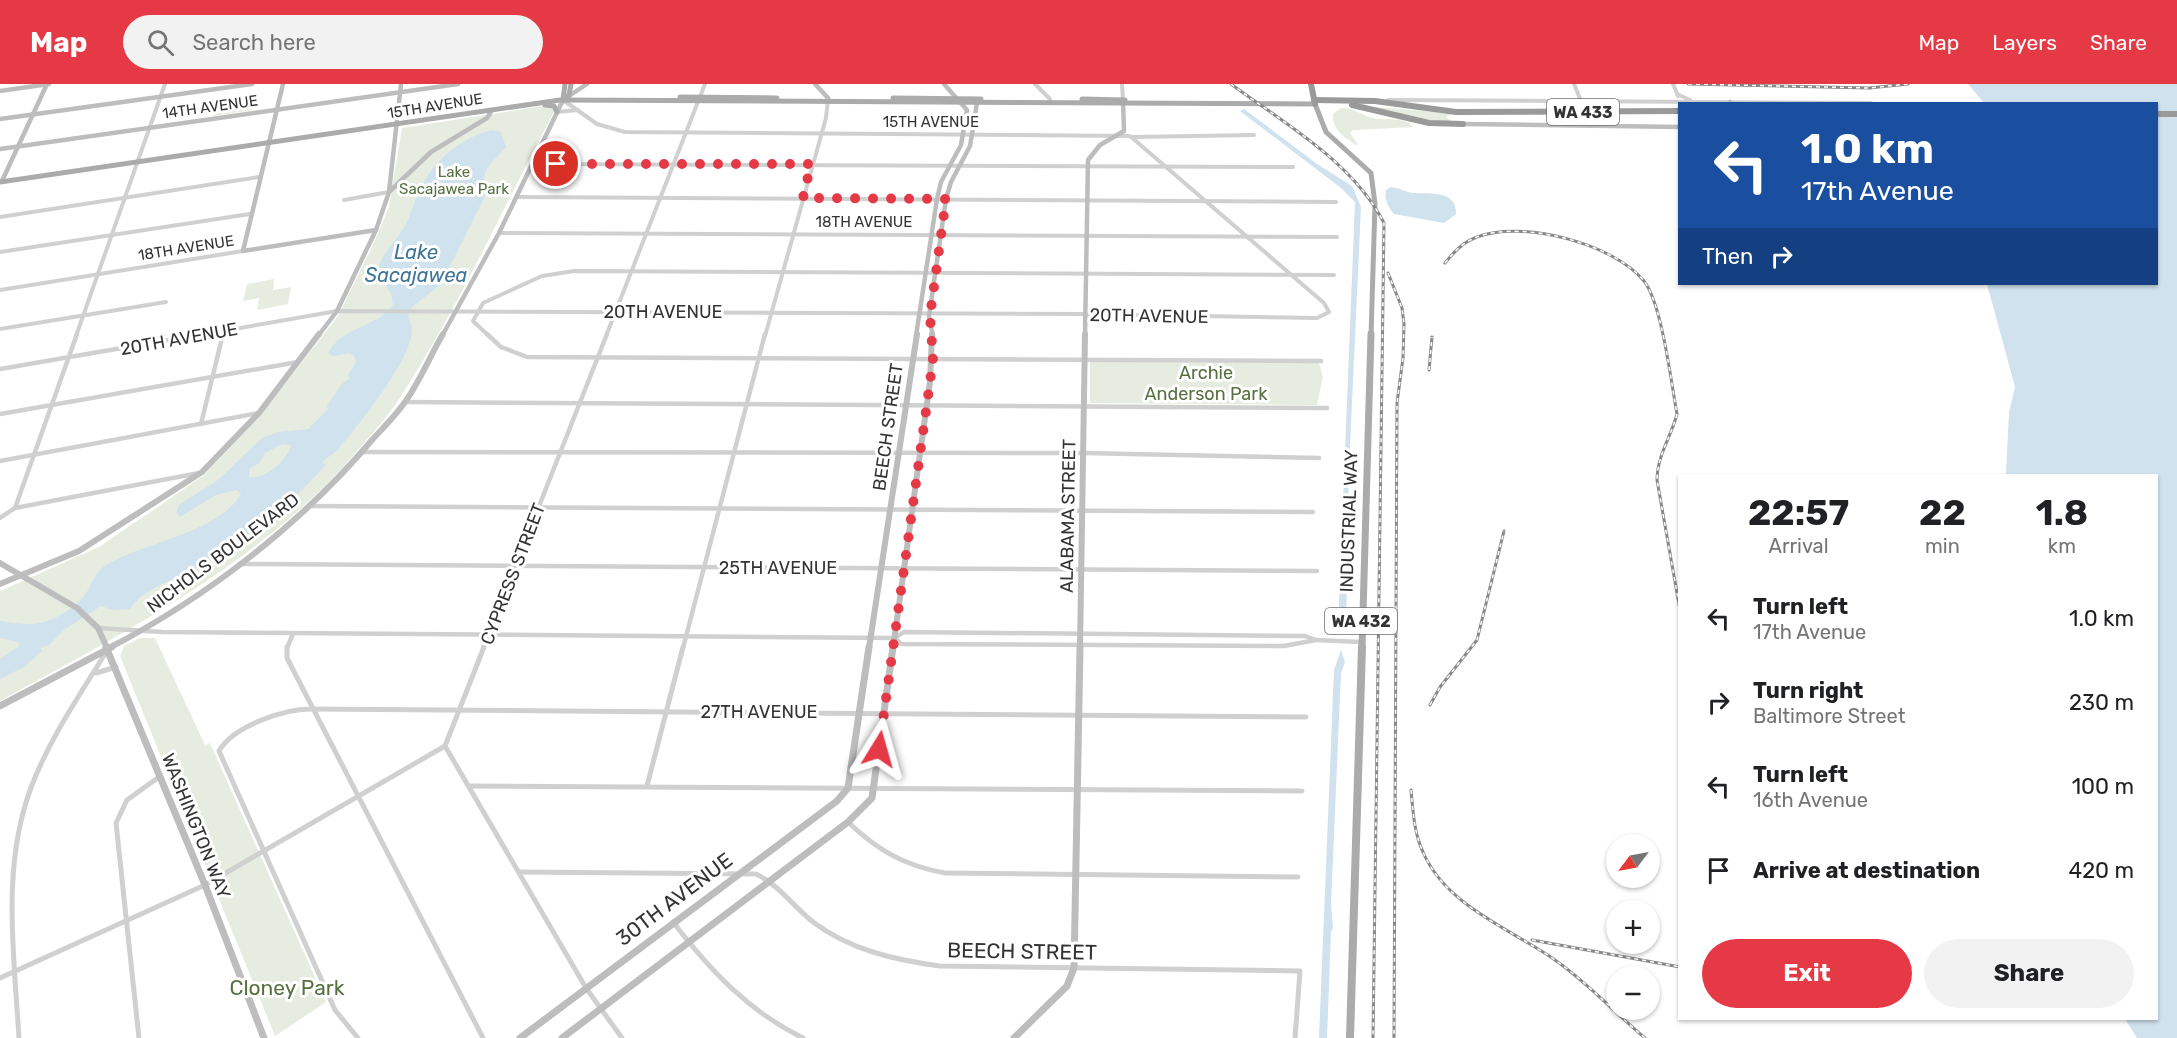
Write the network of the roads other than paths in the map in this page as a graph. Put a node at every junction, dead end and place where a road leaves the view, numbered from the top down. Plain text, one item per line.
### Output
1 (48, 84) edge
2 (165, 84) edge
3 (252, 84) edge
4 (283, 84) edge
5 (401, 84) edge
6 (458, 84) edge
7 (565, 84) edge
8 (571, 84) edge
9 (588, 84) edge
10 (705, 84) edge
11 (815, 84) edge
12 (944, 84) edge
13 (1035, 84) edge
14 (1122, 84) edge
15 (1311, 84) edge
16 (1574, 84) edge
17 (1673, 84) edge
18 (0, 91) edge
19 (951, 91) junction
20 (400, 92) junction
21 (1677, 94) junction
22 (160, 97) junction
23 (942, 98) junction
24 (958, 98) junction
25 (1050, 99) junction
26 (563, 100) junction
27 (699, 100) junction
28 (829, 100) junction
29 (1384, 100) dead end
30 (587, 101) junction
31 (1439, 101) junction
32 (1581, 101) junction
33 (1681, 101) junction
34 (1695, 101) junction
35 (1123, 102) junction
36 (1315, 102) junction
37 (1713, 102) edge
38 (931, 103) junction
39 (964, 103) junction
40 (977, 103) junction
41 (534, 104) junction
42 (1348, 105) junction
43 (276, 110) junction
44 (492, 110) junction
45 (578, 110) junction
46 (1442, 111) junction
47 (1678, 111) edge
48 (557, 112) junction
49 (1454, 112) junction
50 (33, 114) junction
51 (976, 114) junction
52 (2158, 114) edge
53 (2177, 114) edge
54 (0, 119) edge
55 (1463, 124) junction
56 (396, 125) junction
57 (1678, 127) edge
58 (149, 128) junction
59 (687, 133) junction
60 (821, 133) junction
61 (963, 134) junction
62 (973, 134) junction
63 (1120, 135) junction
64 (1254, 135) dead end
65 (1133, 137) junction
66 (267, 142) junction
67 (18, 146) junction
68 (0, 149) edge
69 (138, 162) junction
70 (533, 164) junction
71 (674, 164) junction
72 (811, 164) junction
73 (950, 165) junction
74 (960, 165) junction
75 (1089, 166) junction
76 (1168, 166) junction
77 (1293, 167) dead end
78 (259, 177) junction
79 (1, 183) edge
80 (389, 192) junction
81 (516, 197) junction
82 (126, 198) junction
83 (661, 198) junction
84 (803, 198) junction
85 (937, 199) junction
86 (946, 199) junction
87 (344, 200) dead end
88 (1088, 200) junction
89 (1207, 200) junction
90 (1336, 202) dead end
91 (250, 214) junction
92 (0, 217) edge
93 (376, 230) junction
94 (499, 233) junction
95 (112, 234) junction
96 (646, 234) junction
97 (793, 234) junction
98 (931, 234) junction
99 (941, 235) junction
100 (1087, 236) junction
101 (1249, 237) junction
102 (1337, 237) dead end
103 (243, 251) junction
104 (0, 252) edge
105 (632, 270) junction
106 (783, 272) junction
107 (926, 272) junction
108 (936, 272) junction
109 (98, 274) junction
110 (1086, 274) junction
111 (1291, 274) junction
112 (1334, 275) dead end
113 (0, 290) edge
114 (166, 302) dead end
115 (338, 311) junction
116 (455, 312) junction
117 (478, 312) junction
118 (616, 312) junction
119 (771, 312) junction
120 (1085, 314) junction
121 (84, 315) junction
122 (919, 315) junction
123 (930, 316) junction
124 (0, 329) edge
125 (224, 331) junction
126 (598, 356) junction
127 (68, 357) junction
128 (760, 357) junction
129 (913, 358) junction
130 (933, 358) junction
131 (1085, 360) junction
132 (1321, 361) dead end
133 (298, 362) junction
134 (0, 369) edge
135 (213, 376) junction
136 (405, 402) junction
137 (581, 403) junction
138 (748, 403) junction
139 (51, 405) junction
140 (906, 405) junction
141 (927, 406) junction
142 (1084, 406) junction
143 (1327, 408) dead end
144 (259, 412) junction
145 (0, 414) edge
146 (201, 424) junction
147 (361, 452) junction
148 (562, 452) junction
149 (735, 453) junction
150 (1084, 453) junction
151 (34, 454) junction
152 (899, 455) junction
153 (920, 455) junction
154 (1319, 458) dead end
155 (0, 461) edge
156 (202, 472) junction
157 (312, 506) junction
158 (539, 506) junction
159 (15, 508) junction
160 (720, 509) junction
161 (891, 510) junction
162 (913, 510) junction
163 (1082, 510) junction
164 (1313, 512) dead end
165 (0, 518) edge
166 (0, 563) edge
167 (239, 564) junction
168 (517, 564) junction
169 (704, 567) junction
170 (882, 568) junction
171 (904, 568) junction
172 (1082, 570) junction
173 (1317, 571) dead end
174 (22, 576) junction
175 (0, 584) edge
176 (98, 627) junction
177 (144, 630) junction
178 (491, 633) junction
179 (1082, 633) junction
180 (293, 634) junction
181 (686, 636) junction
182 (872, 637) junction
183 (895, 638) junction
184 (1316, 640) junction
185 (1361, 642) junction
186 (1081, 644) junction
187 (109, 649) junction
188 (116, 667) junction
189 (94, 674) junction
190 (0, 706) edge
191 (311, 709) junction
192 (459, 710) junction
193 (666, 712) junction
194 (861, 713) junction
195 (885, 713) junction
196 (1080, 715) junction
197 (1306, 717) dead end
198 (446, 746) junction
199 (159, 777) junction
200 (469, 786) junction
201 (647, 786) junction
202 (848, 788) junction
203 (875, 789) junction
204 (1079, 791) junction
205 (1302, 791) dead end
206 (358, 796) junction
207 (848, 822) junction
208 (264, 851) junction
209 (519, 872) junction
210 (737, 874) junction
211 (1077, 876) junction
212 (1298, 877) dead end
213 (771, 880) junction
214 (205, 885) junction
215 (125, 920) junction
216 (673, 922) junction
217 (688, 942) junction
218 (1074, 968) junction
219 (16, 971) junction
220 (0, 978) edge
221 (586, 988) junction
222 (600, 1009) junction
223 (19, 1038) edge
224 (139, 1038) edge
225 (264, 1038) edge
226 (358, 1038) edge
227 (483, 1038) edge
228 (520, 1038) edge
229 (562, 1038) edge
230 (622, 1038) edge
231 (803, 1038) edge
232 (1014, 1038) edge
233 (1295, 1038) edge
234 (1350, 1038) edge

1 - 18 street
1 - 50 street
2 - 22 street
3 - 22 street
4 - 43 street
5 - 20 street
6 - 20 street, 14TH AVENUE
7 - 26 main road
8 - 26 main road
9 - 26 street
10 - 27 street, CYPRESS STREET
11 - 28 street
12 - 19 street
13 - 25 street
14 - 35 street
15 - 36 highway, WA 432
16 - 32 street
17 - 21 street
19 - 23 main road
19 - 24 street
20 - 43 street, 14TH AVENUE
20 - 56 street
21 - 33 street
21 - 34 street
22 - 50 street
22 - 58 street
23 - 24 main road
23 - 28 main road
24 - 25 main road
24 - 38 main road
24 - 39 street
25 - 35 main road
26 - 27 main road
26 - 30 main road
26 - 41 main road, 15TH AVENUE
26 - 45 street, 15TH AVENUE
26 - 48 street, NICHOLS BOULEVARD
27 - 28 main road
27 - 30 main road
27 - 59 street, CYPRESS STREET
28 - 38 main road
28 - 60 street
29 - 31 street
30 - 45 main road
31 - 32 street
31 - 46 highway
32 - 33 street
33 - 34 street
34 - 37 street
35 - 36 main road
35 - 40 main road
35 - 63 street
36 - 42 highway, WA 433
36 - 46 highway, WA 433
36 - 185 main road, INDUSTRIAL WAY / WA 432
38 - 39 main road
39 - 40 main road
39 - 51 street
39 - 61 street, BEECH STREET
40 - 51 street, BEECH STREET
41 - 44 main road, 15TH AVENUE
41 - 48 main road
42 - 49 highway, WA 433
42 - 55 highway
43 - 58 street, 14TH AVENUE
43 - 66 street
44 - 56 main road, 15TH AVENUE
44 - 80 street
45 - 48 street
45 - 59 street, 15TH AVENUE
46 - 49 highway, WA 433
47 - 49 highway, WA 433
48 - 70 street, NICHOLS BOULEVARD
49 - 55 highway
50 - 54 street
50 - 67 street
51 - 62 street, BEECH STREET
52 - 53 highway
55 - 57 street
56 - 66 main road, 15TH AVENUE
56 - 80 street
58 - 67 street, 14TH AVENUE
58 - 69 street
59 - 60 street, 15TH AVENUE
59 - 71 street, CYPRESS STREET
60 - 61 street, 15TH AVENUE
60 - 72 street
61 - 62 street, 15TH AVENUE
61 - 73 street, BEECH STREET
62 - 63 street, 15TH AVENUE
62 - 74 street, BEECH STREET
63 - 65 street, 15TH AVENUE
63 - 75 street
64 - 65 street
65 - 76 street
66 - 69 main road, 15TH AVENUE
66 - 78 street
67 - 68 street, 14TH AVENUE
67 - 79 street
69 - 79 main road, 15TH AVENUE
69 - 82 street
70 - 71 street
70 - 81 street, NICHOLS BOULEVARD
71 - 72 street
71 - 83 street, CYPRESS STREET
72 - 73 street
72 - 84 street
73 - 74 street
73 - 85 street, BEECH STREET
74 - 75 street
74 - 86 street, BEECH STREET
75 - 76 street
75 - 88 street, ALABAMA STREET
76 - 77 street
76 - 89 street
78 - 82 street
78 - 91 street
80 - 87 street
80 - 93 street
81 - 83 street
81 - 94 street, NICHOLS BOULEVARD
82 - 92 street
82 - 95 street
83 - 84 street
83 - 96 street, CYPRESS STREET
84 - 85 street
84 - 97 street
85 - 86 street
85 - 98 street, BEECH STREET
86 - 88 street
86 - 99 street, BEECH STREET
88 - 89 street
88 - 100 street, ALABAMA STREET
89 - 90 street
89 - 101 street
91 - 95 street
91 - 103 street
93 - 103 street, 18TH AVENUE
93 - 115 street
94 - 96 street, 18TH AVENUE
94 - 116 street, NICHOLS BOULEVARD
95 - 104 street
95 - 109 street
96 - 97 street, 18TH AVENUE
96 - 105 street, CYPRESS STREET
97 - 98 street, 18TH AVENUE
97 - 106 street
98 - 99 street, 18TH AVENUE
98 - 107 street, BEECH STREET
99 - 100 street, 18TH AVENUE
99 - 108 street, BEECH STREET
100 - 101 street, 18TH AVENUE
100 - 110 street, ALABAMA STREET
101 - 102 street, 18TH AVENUE
101 - 111 street
103 - 109 street, 18TH AVENUE
105 - 106 street
105 - 117 street
105 - 118 street, CYPRESS STREET
106 - 107 street
106 - 119 street
107 - 108 street
107 - 122 street, BEECH STREET
108 - 110 street
108 - 123 street, BEECH STREET
109 - 113 street, 18TH AVENUE
109 - 121 street
110 - 111 street
110 - 120 street, ALABAMA STREET
111 - 112 street
111 - 120 street, 20TH AVENUE
114 - 121 street
115 - 116 street, 20TH AVENUE
115 - 125 street, 20TH AVENUE
115 - 133 street
116 - 117 street, 20TH AVENUE
116 - 136 street, NICHOLS BOULEVARD
117 - 118 street, 20TH AVENUE
117 - 126 street
118 - 119 street, 20TH AVENUE
118 - 126 street, CYPRESS STREET
119 - 122 street, 20TH AVENUE
119 - 128 street
120 - 123 street, 20TH AVENUE
120 - 131 street, ALABAMA STREET
121 - 124 street
121 - 127 street
122 - 123 street, 20TH AVENUE
122 - 129 street, BEECH STREET
123 - 130 street, BEECH STREET
125 - 127 street, 20TH AVENUE
125 - 135 street
126 - 128 street
126 - 137 street, CYPRESS STREET
127 - 134 street, 20TH AVENUE
127 - 139 street
128 - 129 street
128 - 138 street
129 - 130 street
129 - 140 street, BEECH STREET
130 - 131 street
130 - 141 street, BEECH STREET
131 - 132 street
131 - 142 street, ALABAMA STREET
133 - 135 street
133 - 144 street
135 - 139 street
135 - 146 street
136 - 137 street
136 - 147 street, NICHOLS BOULEVARD
137 - 138 street
137 - 148 street, CYPRESS STREET
138 - 140 street
138 - 149 street
139 - 145 street
139 - 151 street
140 - 141 street
140 - 152 street, BEECH STREET
141 - 142 street
141 - 153 street, BEECH STREET
142 - 143 street
142 - 150 street, ALABAMA STREET
144 - 146 street
144 - 156 street
146 - 151 street
147 - 148 street
147 - 157 street, NICHOLS BOULEVARD
148 - 149 street
148 - 158 street, CYPRESS STREET
149 - 152 street
149 - 160 street
150 - 153 street
150 - 154 street
150 - 163 street, ALABAMA STREET
151 - 155 street
151 - 159 street
152 - 153 street
152 - 161 street, BEECH STREET
153 - 162 street, BEECH STREET
156 - 159 street
156 - 174 street
157 - 158 street
157 - 167 street, NICHOLS BOULEVARD
158 - 160 street
158 - 168 street, CYPRESS STREET
159 - 165 street
160 - 161 street
160 - 169 street
161 - 162 street
161 - 170 street, BEECH STREET
162 - 163 street
162 - 171 street, BEECH STREET
163 - 164 street
163 - 172 street, ALABAMA STREET
166 - 174 street, WASHINGTON WAY
167 - 168 street, 25TH AVENUE
167 - 177 street, NICHOLS BOULEVARD
168 - 169 street, 25TH AVENUE
168 - 178 street, CYPRESS STREET
169 - 170 street, 25TH AVENUE
169 - 181 street
170 - 171 street, 25TH AVENUE
170 - 182 street, BEECH STREET
171 - 172 street, 25TH AVENUE
171 - 183 street, BEECH STREET
172 - 173 street, 25TH AVENUE
172 - 179 street, ALABAMA STREET
174 - 175 street
174 - 176 street, WASHINGTON WAY
176 - 177 street
176 - 187 street, WASHINGTON WAY
177 - 180 street
177 - 187 street, NICHOLS BOULEVARD
178 - 180 street
178 - 181 street
178 - 192 street, CYPRESS STREET
179 - 183 street
179 - 184 street
179 - 186 street, ALABAMA STREET
180 - 191 street
181 - 182 street
181 - 193 street
182 - 183 street
182 - 194 street, BEECH STREET
183 - 186 street
183 - 195 street, BEECH STREET
184 - 185 street
184 - 186 street
185 - 234 main road, INDUSTRIAL WAY / WA 432
186 - 196 street, ALABAMA STREET
187 - 188 street, WASHINGTON WAY
187 - 189 street
187 - 190 street, NICHOLS BOULEVARD
188 - 189 street
188 - 199 street, WASHINGTON WAY
189 - 219 street
191 - 192 street, 27TH AVENUE
191 - 206 street
191 - 208 street, 27TH AVENUE
192 - 193 street, 27TH AVENUE
192 - 198 street, CYPRESS STREET
193 - 194 street, 27TH AVENUE
193 - 201 street
194 - 195 street, 27TH AVENUE
194 - 202 street, BEECH STREET
195 - 196 street, 27TH AVENUE
195 - 203 street, BEECH STREET
196 - 197 street, 27TH AVENUE
196 - 204 street, ALABAMA STREET
198 - 200 street
198 - 206 street
199 - 214 street, WASHINGTON WAY
199 - 215 street
200 - 201 street
200 - 209 street
201 - 202 street
202 - 203 street
202 - 210 street, 30TH AVENUE
203 - 204 street
203 - 207 street
204 - 205 street
204 - 211 street, ALABAMA STREET
206 - 208 street
206 - 227 street
207 - 211 street
207 - 213 street
208 - 214 street
208 - 226 street
209 - 210 street
209 - 221 street
210 - 213 street
210 - 216 street, 30TH AVENUE
211 - 212 street
211 - 218 street, ALABAMA STREET
213 - 217 street
213 - 218 street, BEECH STREET
214 - 215 street
214 - 225 street, WASHINGTON WAY
215 - 219 street
215 - 224 street
216 - 217 street
216 - 221 street, 30TH AVENUE
217 - 222 street
217 - 231 street
218 - 232 street
218 - 233 street, BEECH STREET
219 - 220 street
219 - 223 street
221 - 222 street
221 - 228 street, 30TH AVENUE
222 - 229 street
222 - 230 street

